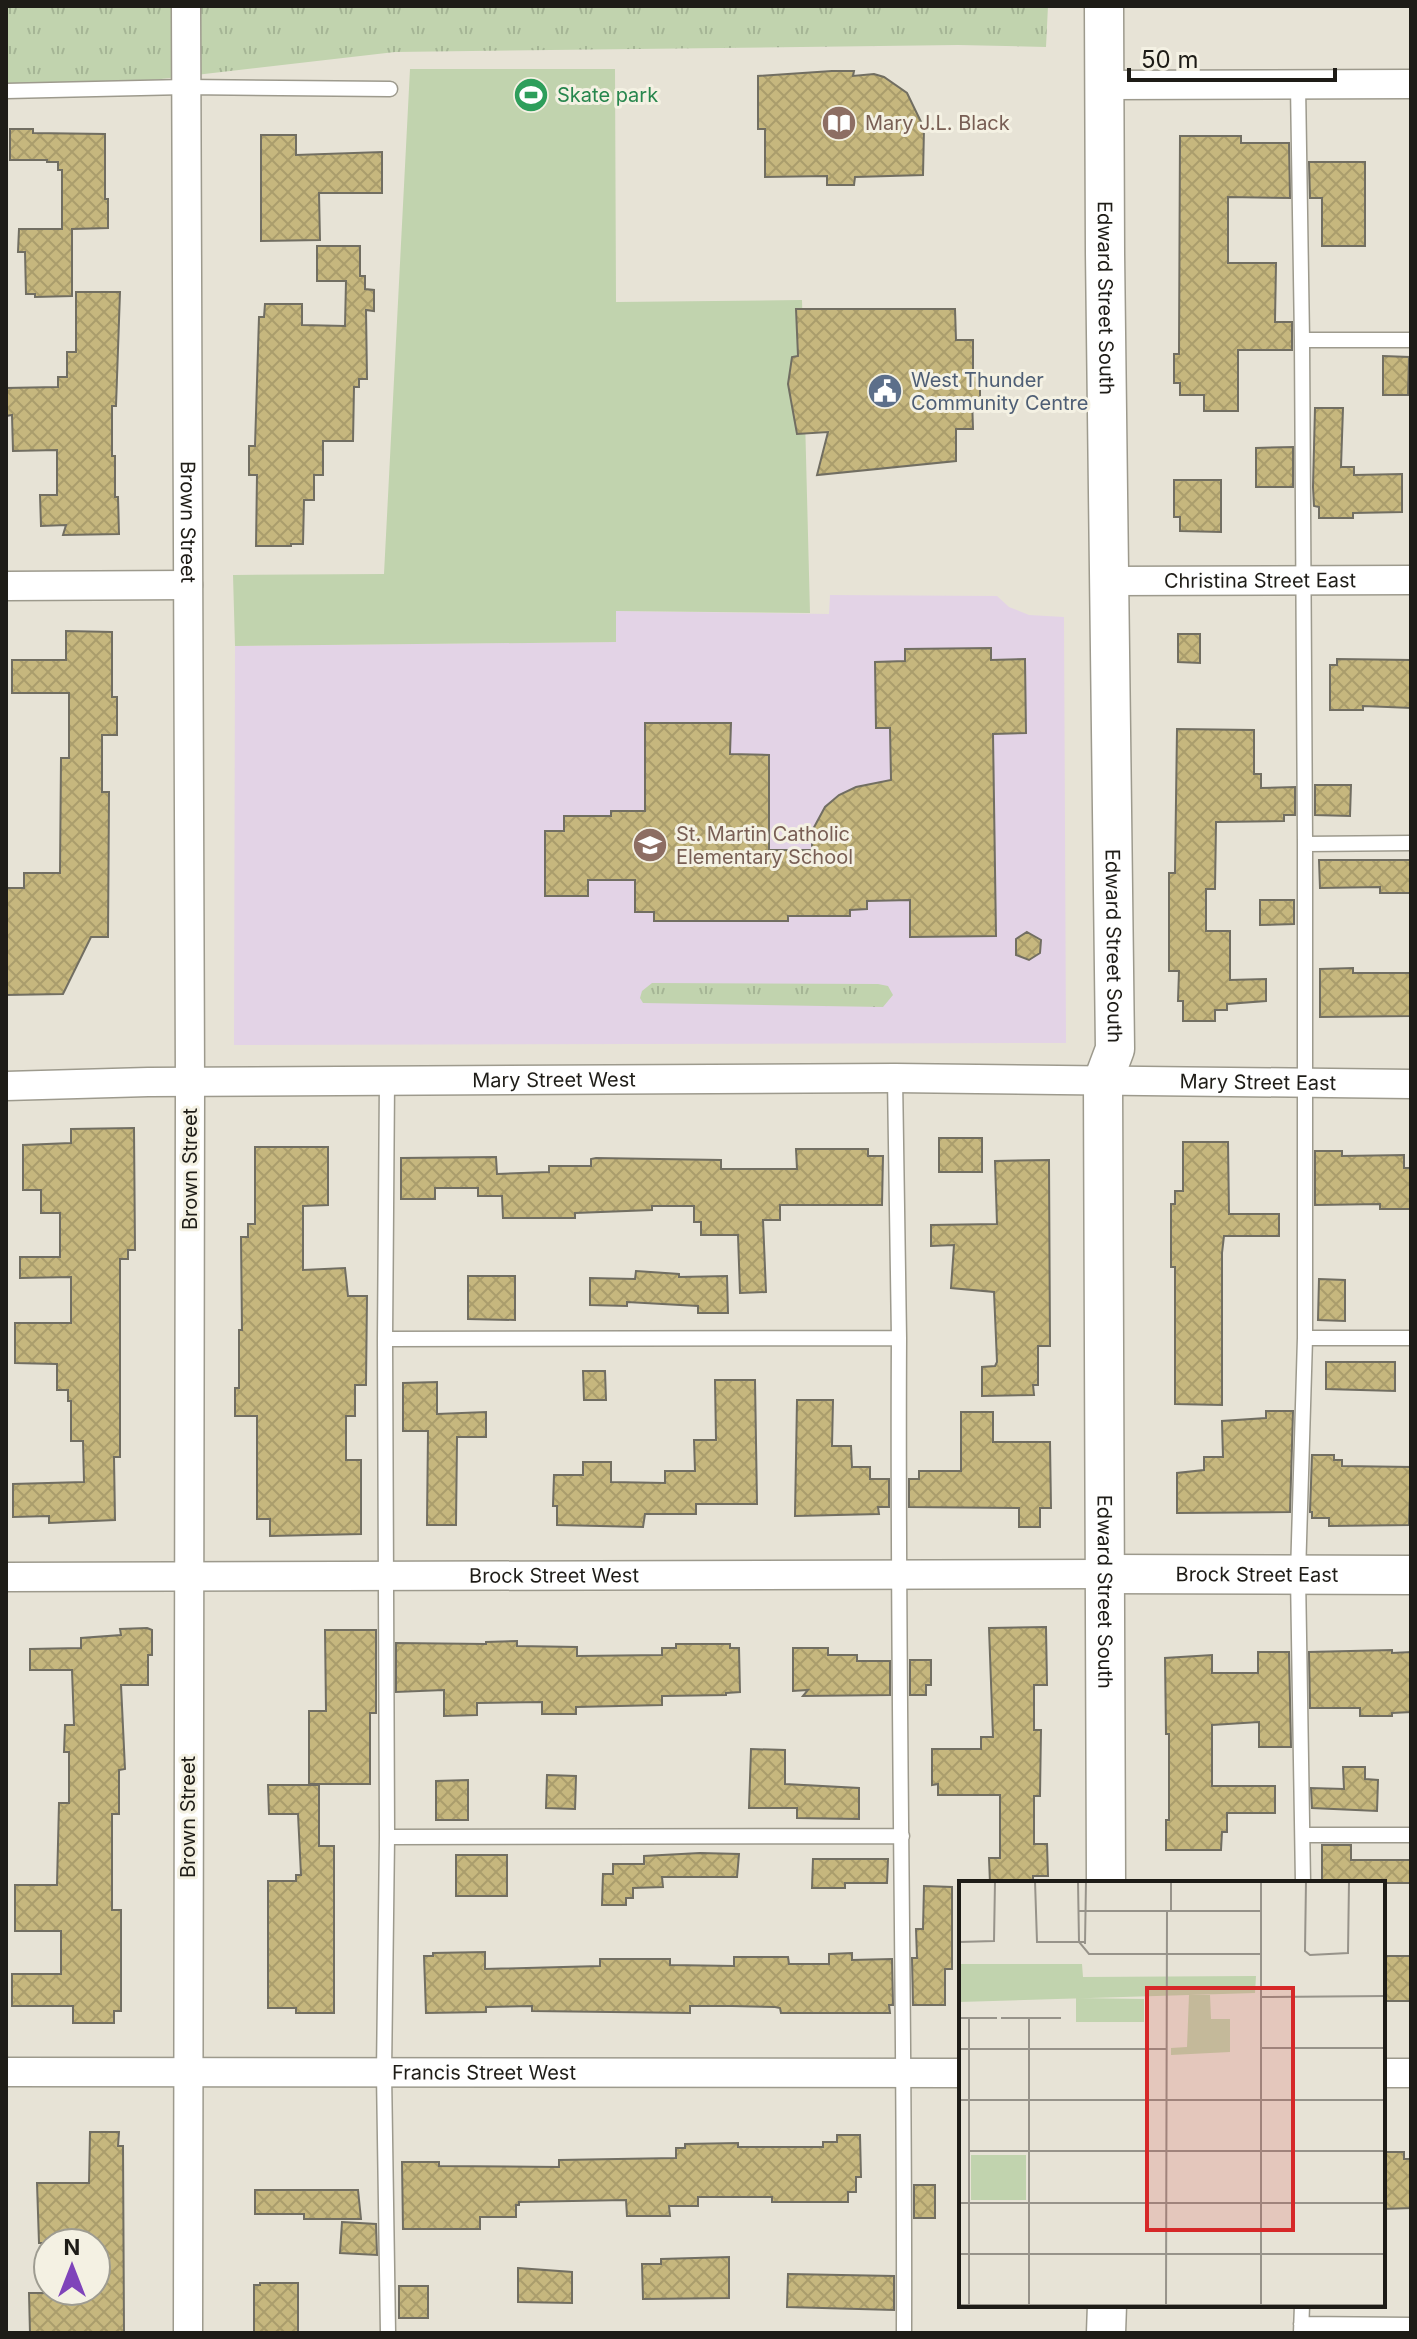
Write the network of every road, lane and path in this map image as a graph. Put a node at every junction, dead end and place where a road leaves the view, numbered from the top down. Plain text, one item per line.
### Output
1 (186, 6) edge
2 (1104, 6) edge
3 (1411, 84) edge
4 (1105, 85) junction
5 (1298, 85) junction
6 (185, 87) junction
7 (390, 89) dead end
8 (6, 91) edge
9 (1302, 340) junction
10 (1411, 340) edge
11 (1305, 580) junction
12 (1411, 580) edge
13 (1110, 581) junction
14 (188, 585) junction
15 (6, 586) edge
16 (1411, 843) edge
17 (1305, 844) junction
18 (895, 1078) junction
19 (387, 1080) junction
20 (1103, 1081) junction
21 (190, 1082) junction
22 (1305, 1084) junction
23 (1411, 1084) edge
24 (6, 1086) edge
25 (899, 1338) junction
26 (1305, 1338) junction
27 (1411, 1338) edge
28 (385, 1339) junction
29 (1103, 1574) junction
30 (898, 1575) junction
31 (1298, 1575) junction
32 (1411, 1575) edge
33 (188, 1576) junction
34 (6, 1577) edge
35 (384, 1577) junction
36 (1303, 1835) junction
37 (1411, 1835) edge
38 (902, 1836) junction
39 (387, 1837) junction
40 (1106, 1881) edge
41 (1303, 1881) edge
42 (6, 2072) edge
43 (187, 2073) junction
44 (384, 2073) junction
45 (905, 2073) junction
46 (959, 2073) edge
47 (1385, 2073) edge
48 (1411, 2073) edge
49 (1107, 2307) edge
50 (1302, 2307) edge
51 (1411, 2325) edge
52 (1301, 2328) edge
53 (188, 2333) edge
54 (388, 2333) edge
55 (904, 2333) edge
56 (1106, 2333) edge

1 - 6 street, Brown Street
2 - 4 main road, Edward Street South
3 - 5 street
4 - 5 street
4 - 13 main road, Edward Street South
5 - 9 lane
6 - 7 lane
6 - 8 lane
6 - 14 street, Brown Street
9 - 10 lane
9 - 11 lane
11 - 12 street, Christina Street East
11 - 13 street, Christina Street East
11 - 17 lane
13 - 20 main road, Edward Street South
14 - 15 street
14 - 21 street, Brown Street
16 - 17 lane
17 - 22 lane
18 - 19 street, Mary Street West
18 - 20 street, Mary Street West
18 - 25 lane
19 - 21 street, Mary Street West
19 - 28 lane
20 - 22 street, Mary Street East
20 - 29 main road, Edward Street South
21 - 24 street, Mary Street West
21 - 33 street, Brown Street
22 - 23 street, Mary Street East
22 - 26 lane
25 - 28 lane
25 - 30 lane
26 - 27 lane
26 - 31 lane
28 - 35 lane
29 - 30 street, Brock Street West
29 - 31 main road, Brock Street East
29 - 40 main road, Edward Street South
30 - 35 street, Brock Street West
30 - 38 lane
31 - 32 main road, Brock Street East
31 - 36 lane
33 - 34 street, Brock Street West
33 - 35 street, Brock Street West
33 - 43 street, Brown Street
35 - 39 lane
36 - 37 lane
36 - 41 lane
38 - 39 lane
38 - 45 lane
39 - 44 lane
42 - 43 street, Francis Street West
43 - 44 street, Francis Street West
43 - 53 street, Brown Street
44 - 45 street, Francis Street West
44 - 54 lane
45 - 46 street, Francis Street West
45 - 55 lane
47 - 48 street
49 - 56 main road
50 - 52 lane
51 - 52 lane

